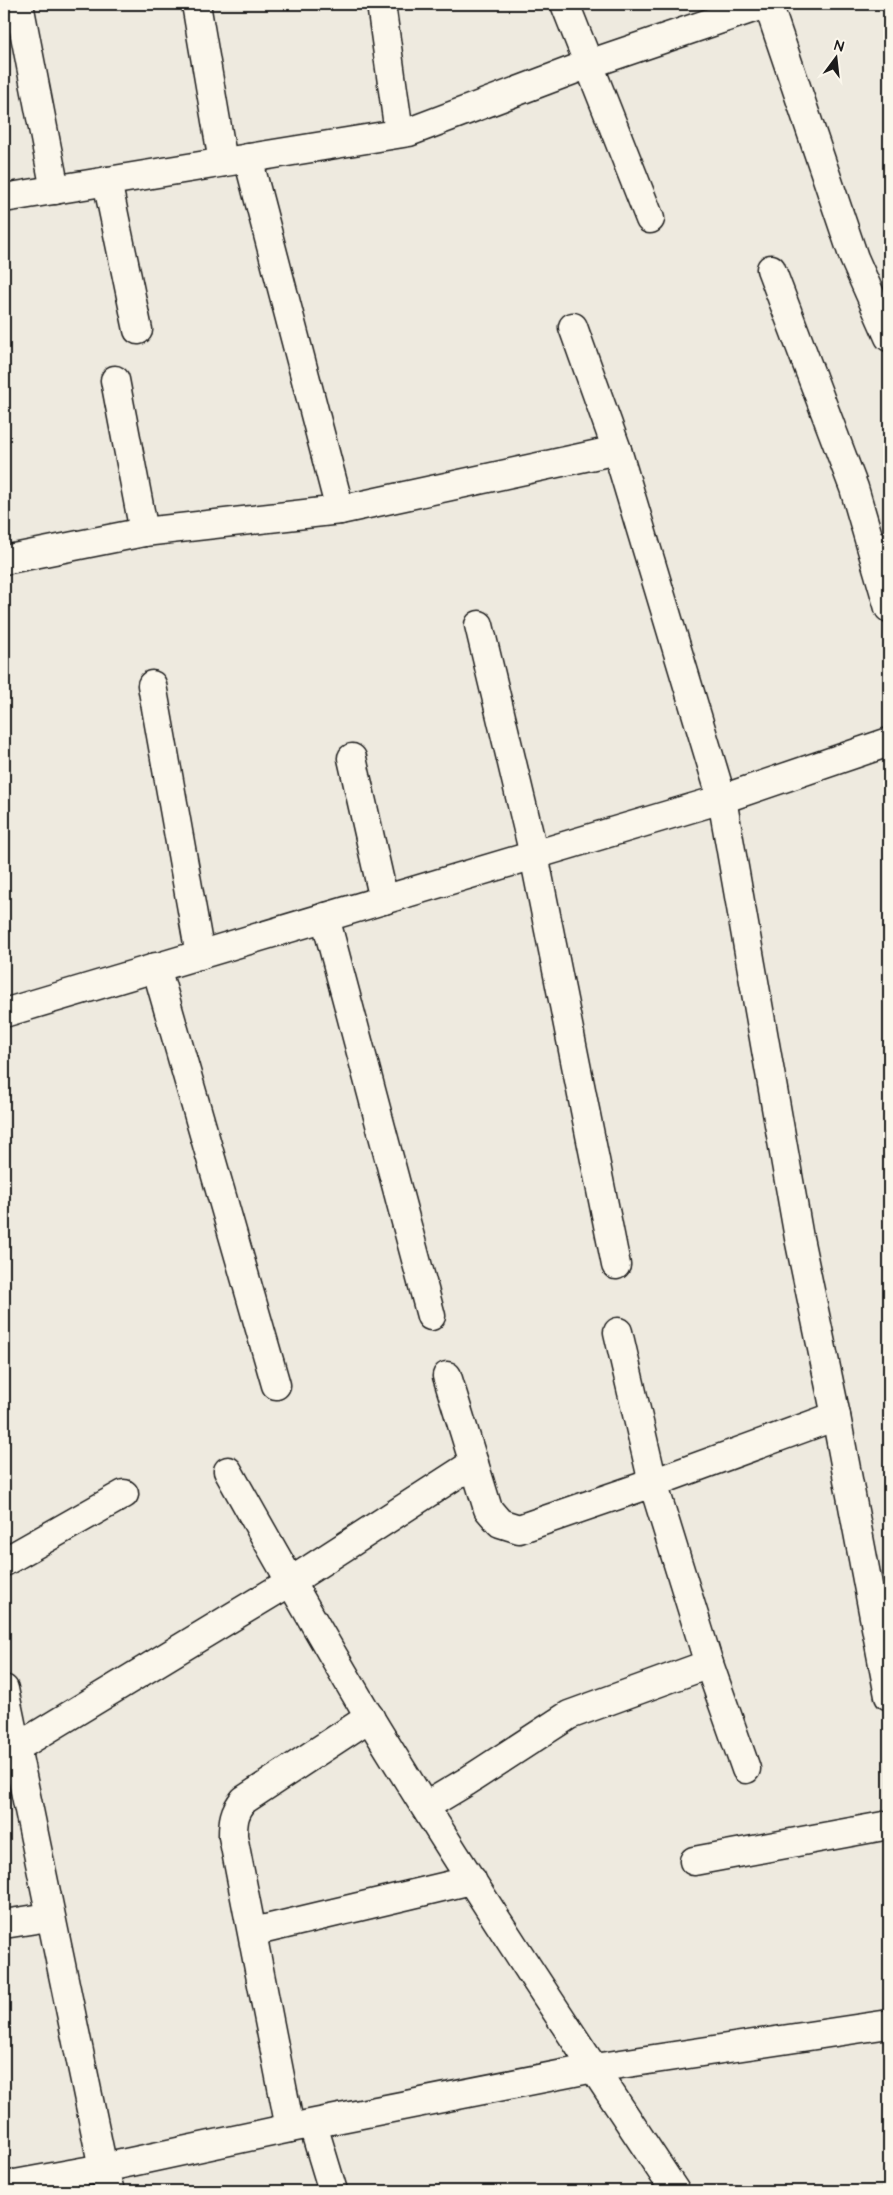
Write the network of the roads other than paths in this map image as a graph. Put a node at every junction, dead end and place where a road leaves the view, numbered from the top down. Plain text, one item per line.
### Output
1 (19, 4) edge
2 (196, 4) edge
3 (381, 4) edge
4 (565, 4) edge
5 (767, 4) edge
6 (588, 64) junction
7 (399, 133) junction
8 (236, 160) junction
9 (107, 181) junction
10 (55, 190) junction
11 (4, 198) edge
12 (650, 219) dead end
13 (771, 269) dead end
14 (573, 327) dead end
15 (138, 330) dead end
16 (889, 337) edge
17 (115, 380) dead end
18 (617, 450) junction
19 (340, 510) junction
20 (144, 532) junction
21 (4, 560) edge
22 (889, 608) edge
23 (480, 625) dead end
24 (152, 685) dead end
25 (889, 742) edge
26 (352, 758) dead end
27 (722, 800) junction
28 (534, 855) junction
29 (384, 900) junction
30 (325, 917) junction
31 (200, 955) junction
32 (156, 967) junction
33 (4, 1012) edge
34 (616, 1265) dead end
35 (431, 1316) dead end
36 (618, 1332) dead end
37 (447, 1376) dead end
38 (276, 1385) dead end
39 (836, 1416) junction
40 (474, 1463) junction
41 (228, 1471) dead end
42 (653, 1484) junction
43 (124, 1494) dead end
44 (4, 1562) edge
45 (290, 1582) junction
46 (887, 1660) edge
47 (709, 1664) junction
48 (4, 1689) edge
49 (889, 1696) edge
50 (370, 1716) junction
51 (16, 1748) junction
52 (746, 1769) dead end
53 (426, 1806) junction
54 (889, 1825) edge
55 (694, 1861) dead end
56 (472, 1880) junction
57 (50, 1917) junction
58 (4, 1924) edge
59 (253, 1932) junction
60 (889, 2024) edge
61 (594, 2068) junction
62 (302, 2126) junction
63 (106, 2180) edge
64 (4, 2186) edge
65 (333, 2191) edge
66 (675, 2191) edge

1 - 10 street
2 - 8 street
3 - 7 street
4 - 6 street
5 - 6 street
5 - 16 street
6 - 7 street
6 - 12 street
7 - 8 street
8 - 9 street
8 - 19 street
9 - 10 street
9 - 15 street
10 - 11 street
13 - 22 street
14 - 18 street
17 - 20 street
18 - 19 street
18 - 27 street
19 - 20 street
20 - 21 street
23 - 28 street
24 - 31 street
25 - 27 street
26 - 29 street
27 - 28 street
27 - 39 street
28 - 29 street
28 - 34 street
29 - 30 street
30 - 31 street
30 - 35 street
31 - 32 street
32 - 33 street
32 - 38 street
36 - 42 street
37 - 40 street
39 - 42 street
39 - 46 street
40 - 42 street
40 - 45 street
41 - 45 street
42 - 47 street
43 - 44 street
45 - 50 street
45 - 51 street
46 - 49 street
47 - 52 street
47 - 53 street
48 - 51 street
50 - 53 street
50 - 59 street
51 - 57 street
53 - 56 street
54 - 55 street
56 - 59 street
56 - 61 street
57 - 58 street
57 - 63 street
59 - 62 street
60 - 61 street
61 - 62 street
61 - 66 street
62 - 63 street
62 - 65 street
63 - 64 street

